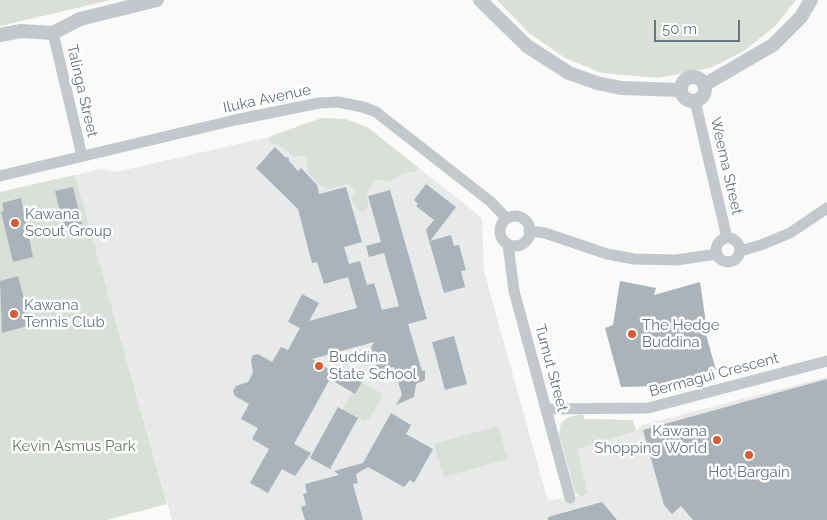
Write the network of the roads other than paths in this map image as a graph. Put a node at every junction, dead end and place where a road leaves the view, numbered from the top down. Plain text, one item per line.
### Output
1 (157, 0) edge
2 (480, 0) edge
3 (811, 0) edge
4 (53, 33) junction
5 (0, 36) edge
6 (704, 85) junction
7 (680, 90) junction
8 (695, 101) junction
9 (82, 156) junction
10 (0, 176) edge
11 (827, 208) edge
12 (507, 219) junction
13 (529, 232) junction
14 (727, 238) junction
15 (508, 244) junction
16 (740, 251) junction
17 (717, 254) junction
18 (827, 361) edge
19 (547, 409) junction
20 (570, 498) dead end

1 - 4 street
2 - 7 street
3 - 6 street
4 - 5 street
4 - 9 street, Talinga Street
6 - 7 street
6 - 8 street
7 - 8 street
8 - 14 street, Weema Street
9 - 10 street, Iluka Avenue
9 - 12 street, Iluka Avenue
11 - 16 street
12 - 13 street
12 - 15 street
13 - 15 street
13 - 17 street
14 - 16 street
14 - 17 street
15 - 19 street, Tumut Street
16 - 17 street
18 - 19 street, Bermagui Crescent
19 - 20 street, Tumut Street

